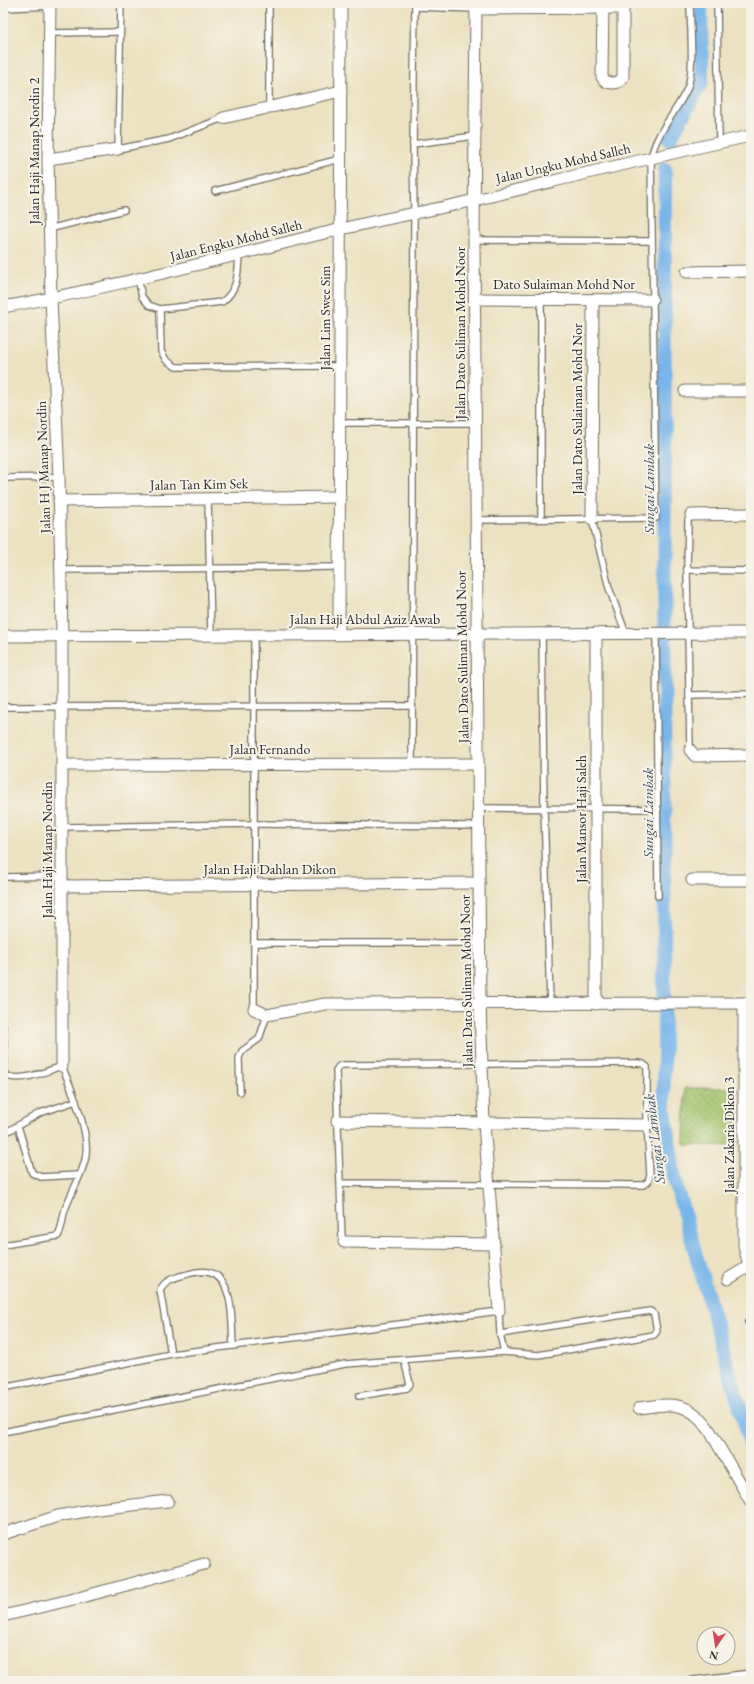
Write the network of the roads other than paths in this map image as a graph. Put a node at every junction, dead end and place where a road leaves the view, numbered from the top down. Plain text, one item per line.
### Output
1 (121, 3) edge
2 (269, 3) edge
3 (341, 3) edge
4 (690, 3) edge
5 (717, 3) edge
6 (50, 5) edge
7 (415, 5) edge
8 (476, 6) edge
9 (542, 6) edge
10 (603, 6) edge
11 (623, 6) edge
12 (3, 8) edge
13 (120, 32) junction
14 (49, 33) junction
15 (341, 92) junction
16 (269, 108) junction
17 (223, 118) joint
18 (475, 136) junction
19 (751, 136) edge
20 (719, 142) junction
21 (413, 144) junction
22 (118, 149) junction
23 (654, 157) junction
24 (48, 159) junction
25 (340, 159) junction
26 (215, 191) dead end
27 (475, 199) junction
28 (124, 210) dead end
29 (414, 213) junction
30 (49, 229) junction
31 (340, 230) junction
32 (474, 240) junction
33 (652, 241) junction
34 (239, 255) junction
35 (687, 272) dead end
36 (751, 272) edge
37 (138, 279) junction
38 (51, 298) junction
39 (475, 299) junction
40 (541, 300) junction
41 (593, 300) junction
42 (652, 300) junction
43 (3, 307) edge
44 (160, 309) junction
45 (340, 366) junction
46 (685, 391) dead end
47 (751, 391) edge
48 (340, 423) junction
49 (414, 423) junction
50 (475, 423) junction
51 (59, 477) junction
52 (3, 478) edge
53 (340, 497) junction
54 (208, 499) junction
55 (59, 501) junction
56 (751, 514) edge
57 (691, 515) joint
58 (541, 519) junction
59 (592, 519) junction
60 (476, 520) junction
61 (340, 567) junction
62 (209, 568) junction
63 (60, 570) junction
64 (687, 570) junction
65 (751, 571) edge
66 (542, 633) junction
67 (596, 633) junction
68 (688, 633) junction
69 (751, 633) edge
70 (211, 634) junction
71 (254, 634) junction
72 (339, 634) junction
73 (412, 634) junction
74 (476, 634) junction
75 (626, 634) junction
76 (658, 634) junction
77 (62, 635) junction
78 (3, 636) edge
79 (751, 694) edge
80 (689, 695) junction
81 (254, 706) junction
82 (412, 706) junction
83 (3, 707) edge
84 (62, 707) junction
85 (690, 750) joint
86 (751, 755) edge
87 (254, 764) junction
88 (412, 764) junction
89 (478, 764) junction
90 (62, 765) junction
91 (478, 808) junction
92 (544, 809) junction
93 (596, 809) junction
94 (658, 809) junction
95 (254, 824) junction
96 (478, 826) junction
97 (62, 827) junction
98 (3, 877) edge
99 (692, 880) dead end
100 (751, 880) edge
101 (62, 881) junction
102 (479, 883) junction
103 (254, 884) junction
104 (658, 896) dead end
105 (254, 943) junction
106 (480, 943) junction
107 (747, 1003) edge
108 (480, 1004) junction
109 (550, 1004) junction
110 (596, 1004) junction
111 (254, 1009) joint
112 (267, 1016) junction
113 (3, 1027) edge
114 (482, 1064) junction
115 (62, 1066) junction
116 (240, 1092) dead end
117 (76, 1101) junction
118 (337, 1121) junction
119 (484, 1124) junction
120 (647, 1124) junction
121 (18, 1126) junction
122 (3, 1134) edge
123 (79, 1175) junction
124 (340, 1183) junction
125 (489, 1183) junction
126 (344, 1242) joint
127 (494, 1244) junction
128 (3, 1245) edge
129 (750, 1266) edge
130 (728, 1279) dead end
131 (499, 1311) junction
132 (500, 1334) junction
133 (234, 1346) junction
134 (504, 1352) junction
135 (171, 1354) junction
136 (404, 1360) junction
137 (3, 1388) edge
138 (358, 1396) dead end
139 (639, 1408) dead end
140 (3, 1432) edge
141 (168, 1501) dead end
142 (751, 1502) edge
143 (3, 1534) edge
144 (204, 1564) dead end
145 (3, 1616) edge
146 (751, 1673) edge
147 (686, 1681) edge

1 - 13 lane
2 - 16 lane
3 - 15 street, Jalan Lim Swee Sim
4 - 23 lane
5 - 20 lane
6 - 12 lane
6 - 14 street, Jalan Haji Manap Nordin 2
7 - 8 lane
7 - 21 lane
8 - 9 street
8 - 18 street, Jalan Dato Suliman Mohd Noor
9 - 10 street
10 - 11 street
10 - 11 street
13 - 14 lane
13 - 22 lane
14 - 24 street, Jalan Haji Manap Nordin 2
15 - 16 street
15 - 25 street, Jalan Lim Swee Sim
16 - 17 street
17 - 22 lane
18 - 21 lane
18 - 27 street, Jalan Dato Suliman Mohd Noor
19 - 20 street, Jalan Ungku Mohd Salleh
20 - 23 street, Jalan Ungku Mohd Salleh
21 - 29 lane
22 - 24 street
23 - 27 street, Jalan Ungku Mohd Salleh
23 - 33 lane
24 - 30 street, Jalan Haji Manap Nordin 2
25 - 26 lane
25 - 31 street, Jalan Lim Swee Sim
27 - 29 street, Jalan Engku Mohd Salleh
27 - 32 street, Jalan Dato Suliman Mohd Noor
28 - 30 lane
29 - 31 street, Jalan Engku Mohd Salleh
29 - 49 lane
30 - 38 street, Jalan Haji Manap Nordin 2
31 - 34 street, Jalan Engku Mohd Salleh
31 - 45 street, Jalan Lim Swee Sim
32 - 33 lane
32 - 39 street, Jalan Dato Suliman Mohd Noor
33 - 42 lane
34 - 37 street, Jalan Engku Mohd Salleh
34 - 44 lane
35 - 36 street
37 - 38 street, Jalan Engku Mohd Salleh
37 - 44 lane
38 - 43 street, Jalan Engku Mohd Salleh
38 - 51 street, Jalan H J Manap Nordin
39 - 40 street, Dato Sulaiman Mohd Nor
39 - 50 street, Jalan Dato Suliman Mohd Noor
40 - 41 street, Dato Sulaiman Mohd Nor
40 - 58 lane
41 - 42 street, Dato Sulaiman Mohd Nor
41 - 59 street, Jalan Dato Sulaiman Mohd Nor
42 - 59 lane
44 - 45 lane
45 - 48 street, Jalan Lim Swee Sim
46 - 47 street
48 - 49 lane
48 - 53 street, Jalan Lim Swee Sim
49 - 50 lane
49 - 73 lane
50 - 60 street, Jalan Dato Suliman Mohd Noor
51 - 52 lane
51 - 55 street, Jalan H J Manap Nordin
53 - 54 street, Jalan Tan Kim Sek
53 - 61 street, Jalan Lim Swee Sim
54 - 55 street, Jalan Tan Kim Sek
54 - 62 lane
55 - 63 street, Jalan H J Manap Nordin
56 - 57 street
57 - 64 lane
58 - 59 lane
58 - 60 lane
59 - 75 lane
60 - 74 street, Jalan Dato Suliman Mohd Noor
61 - 62 lane
61 - 72 street, Jalan Lim Swee Sim
62 - 63 lane
62 - 70 lane
63 - 77 street, Jalan H J Manap Nordin
64 - 65 lane
64 - 68 lane
66 - 67 street, Jalan Haji Abdul Aziz Awab
66 - 74 street, Jalan Haji Abdul Aziz Awab
66 - 92 lane
67 - 75 street, Jalan Haji Abdul Aziz Awab
67 - 93 street, Jalan Mansor Haji Saleh
68 - 69 street, Jalan Haji Abdul Aziz Awab
68 - 76 street, Jalan Haji Abdul Aziz Awab
68 - 80 lane
70 - 71 street, Jalan Haji Abdul Aziz Awab
70 - 77 street, Jalan Haji Abdul Aziz Awab
71 - 72 street, Jalan Haji Abdul Aziz Awab
71 - 81 lane
72 - 73 street, Jalan Haji Abdul Aziz Awab
73 - 74 street, Jalan Haji Abdul Aziz Awab
73 - 82 lane
74 - 89 street, Jalan Dato Suliman Mohd Noor
75 - 76 street, Jalan Haji Abdul Aziz Awab
76 - 94 lane
77 - 78 street, Jalan Haji Abdul Aziz Awab
77 - 84 street, Jalan Haji Manap Nordin
79 - 80 lane
80 - 85 lane
81 - 82 lane
81 - 84 lane
81 - 87 lane
82 - 88 lane
83 - 84 lane
84 - 90 street, Jalan Haji Manap Nordin
85 - 86 street
87 - 88 street, Jalan Fernando
87 - 90 street, Jalan Fernando
87 - 95 lane
88 - 89 street, Jalan Fernando
89 - 91 street, Jalan Dato Suliman Mohd Noor
90 - 97 street, Jalan Haji Manap Nordin
91 - 92 lane
91 - 96 street, Jalan Dato Suliman Mohd Noor
92 - 93 lane
92 - 109 lane
93 - 94 lane
93 - 110 street, Jalan Mansor Haji Saleh
94 - 104 lane
95 - 96 lane
95 - 97 lane
95 - 103 lane
96 - 102 street, Jalan Dato Suliman Mohd Noor
97 - 101 street, Jalan Haji Manap Nordin
98 - 101 lane
99 - 100 street
101 - 103 street, Jalan Haji Dahlan Dikon
101 - 115 street, Jalan Haji Manap Nordin
102 - 103 street, Jalan Haji Dahlan Dikon
102 - 106 street, Jalan Dato Suliman Mohd Noor
103 - 105 lane
105 - 106 lane
105 - 111 lane
106 - 108 street, Jalan Dato Suliman Mohd Noor
107 - 110 street
107 - 129 street, Jalan Zakaria Dikon 3
108 - 109 street
108 - 112 street
108 - 114 street, Jalan Dato Suliman Mohd Noor
109 - 110 street
111 - 112 street
112 - 116 lane
113 - 115 lane
114 - 118 lane
114 - 119 street, Jalan Dato Suliman Mohd Noor
114 - 120 lane
115 - 117 lane
117 - 121 lane
117 - 123 lane
118 - 119 street
118 - 124 lane
119 - 120 street
119 - 125 street, Jalan Dato Suliman Mohd Noor
120 - 125 lane
121 - 122 lane
121 - 123 lane
123 - 128 lane
124 - 125 lane
124 - 126 lane
125 - 127 street, Jalan Dato Suliman Mohd Noor
126 - 127 street
127 - 131 street, Jalan Dato Suliman Mohd Noor
129 - 130 street
131 - 132 lane
131 - 133 lane
132 - 134 lane
132 - 134 lane
133 - 135 lane
133 - 135 lane
134 - 136 lane
135 - 137 lane
136 - 138 lane
136 - 140 lane
139 - 142 street
141 - 143 street
144 - 145 street
146 - 147 lane

